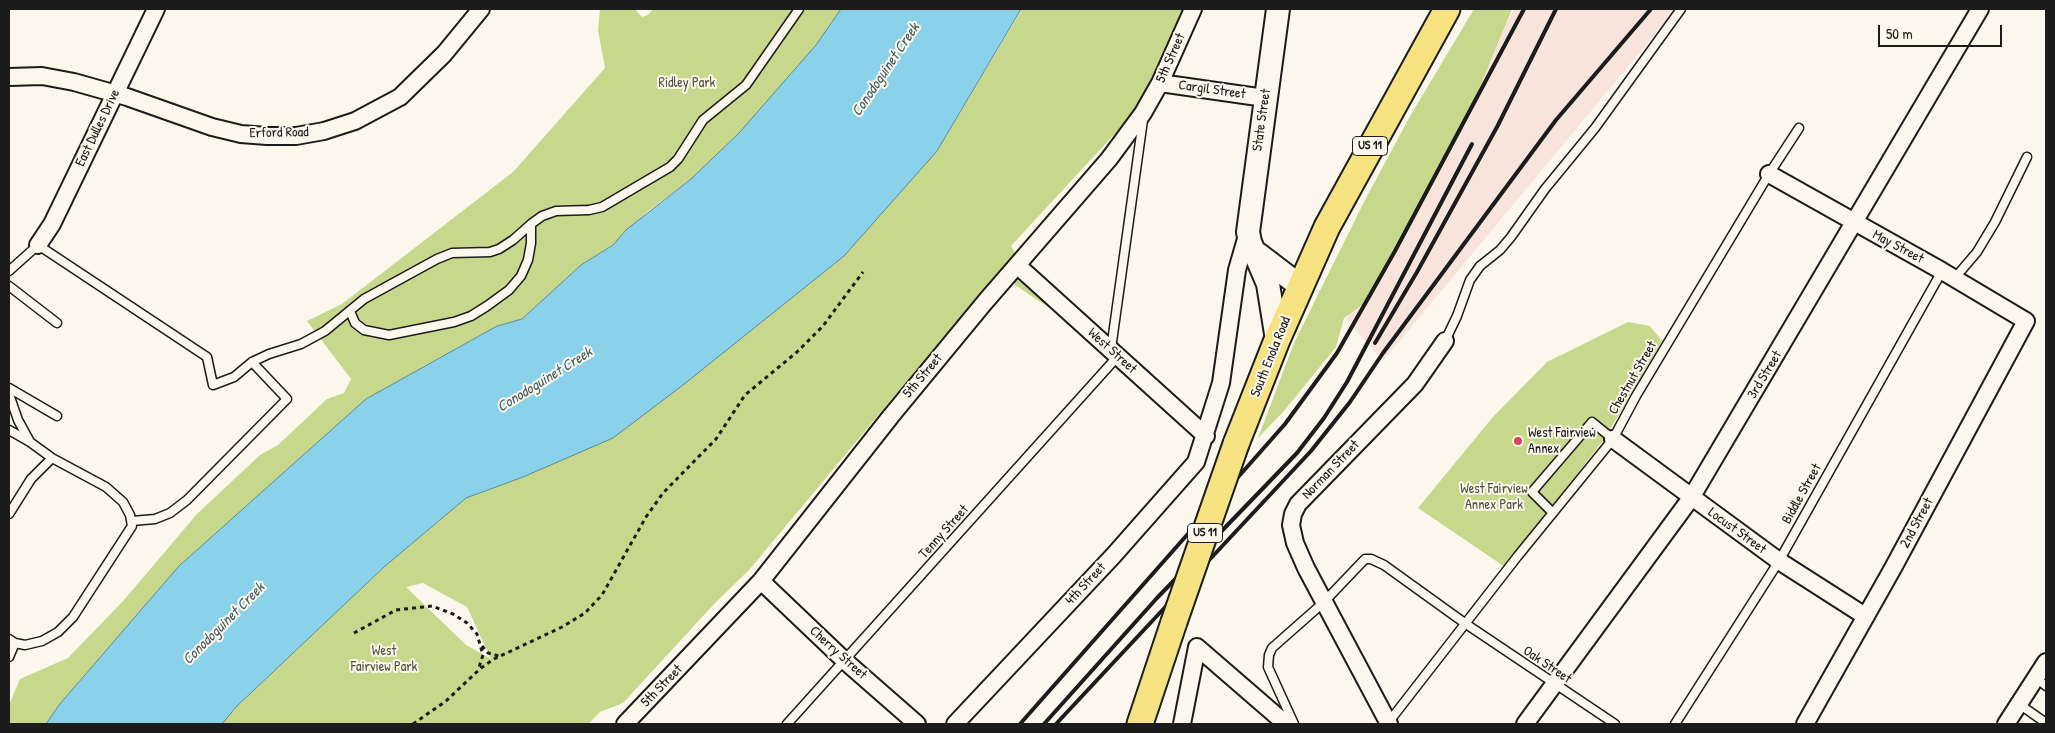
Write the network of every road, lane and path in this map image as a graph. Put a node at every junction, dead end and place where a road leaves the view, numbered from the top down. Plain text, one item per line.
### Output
1 (156, 9) edge
2 (481, 9) edge
3 (799, 9) edge
4 (1192, 9) edge
5 (1278, 9) edge
6 (1447, 9) edge
7 (1680, 9) edge
8 (1980, 9) edge
9 (9, 77) edge
10 (1160, 83) junction
11 (114, 93) junction
12 (1265, 98) junction
13 (1144, 113) junction
14 (1799, 128) dead end
15 (2027, 157) dead end
16 (1768, 174) junction
17 (1854, 223) junction
18 (530, 224) junction
19 (1251, 242) junction
20 (38, 245) junction
21 (1018, 266) junction
22 (9, 271) edge
23 (863, 272) dead end
24 (1948, 275) junction
25 (9, 286) edge
26 (1300, 286) junction
27 (350, 311) junction
28 (2026, 321) joint
29 (57, 323) dead end
30 (1277, 340) junction
31 (1445, 341) joint
32 (1114, 353) junction
33 (252, 362) junction
34 (9, 388) edge
35 (9, 394) edge
36 (57, 416) dead end
37 (9, 430) edge
38 (1206, 436) junction
39 (1613, 439) junction
40 (30, 442) junction
41 (52, 458) junction
42 (1691, 498) junction
43 (1553, 513) junction
44 (9, 514) edge
45 (132, 521) junction
46 (1779, 561) junction
47 (761, 580) junction
48 (1323, 603) junction
49 (1865, 616) junction
50 (1466, 624) junction
51 (354, 633) dead end
52 (12, 641) edge
53 (480, 643) junction
54 (501, 656) junction
55 (9, 657) edge
56 (846, 661) junction
57 (2046, 662) edge
58 (475, 675) junction
59 (2041, 682) edge
60 (1553, 685) junction
61 (2019, 704) junction
62 (2046, 723) edge
63 (413, 724) edge
64 (625, 724) edge
65 (787, 724) edge
66 (916, 724) edge
67 (955, 724) edge
68 (1140, 724) edge
69 (1182, 724) edge
70 (1286, 724) edge
71 (1294, 724) edge
72 (1389, 724) edge
73 (1525, 724) edge
74 (1615, 724) edge
75 (1675, 724) edge
76 (1805, 724) edge
77 (2006, 724) edge

1 - 11 street, East Dulles Drive
2 - 11 street, Erford Road
3 - 18 lane
4 - 10 street, 5th Street
5 - 12 main road, State Street
6 - 26 main road, South Enola Road / US 11
7 - 31 lane
8 - 17 street, 3rd Street
9 - 11 street, Erford Road
10 - 12 street, Cargil Street
10 - 13 street, 5th Street
11 - 20 street, East Dulles Drive
12 - 19 main road, State Street
13 - 21 street, 5th Street
13 - 32 lane
14 - 16 lane, Chestnut Street
15 - 24 lane, Biddle Street
16 - 17 street, May Street
16 - 39 lane, Chestnut Street
17 - 24 street, May Street
17 - 42 street, 3rd Street
18 - 27 lane
18 - 27 lane
19 - 26 main road
19 - 30 main road
19 - 38 street, State Street
20 - 22 lane
20 - 33 lane
21 - 32 street, West Street
21 - 47 street, 5th Street
23 - 54 path
24 - 28 street, May Street
24 - 46 lane, Biddle Street
25 - 29 lane
26 - 30 main road, South Enola Road / US 11
27 - 33 lane
28 - 49 street, 2nd Street
30 - 68 main road, South Enola Road / US 11, bridge
31 - 48 street, Norman Street
32 - 38 street, West Street
32 - 56 lane, Tenny Street
33 - 45 lane
34 - 36 lane
35 - 40 lane
37 - 40 lane
38 - 67 street, 4th Street
39 - 42 street, Locust Street
39 - 43 lane, Chestnut Street
39 - 43 lane
40 - 41 lane
41 - 44 lane
41 - 45 lane
42 - 46 street, Locust Street
42 - 60 street, 3rd Street
43 - 50 lane, Chestnut Street
45 - 52 lane
46 - 49 street, Locust Street
46 - 75 lane, Biddle Street
47 - 56 street, Cherry Street
47 - 64 street, 5th Street
48 - 50 lane, Oak Street
48 - 71 lane, Oak Street
48 - 72 street, Norman Street
49 - 76 street, 2nd Street
50 - 60 lane, Oak Street
50 - 72 lane, Chestnut Street
51 - 53 path
52 - 55 lane
53 - 54 path
53 - 58 path
54 - 58 path
56 - 65 lane, Tenny Street
56 - 66 street, Cherry Street
57 - 59 street
58 - 63 path
59 - 61 street
60 - 73 street, 3rd Street
60 - 74 lane, Oak Street
61 - 62 lane
61 - 77 street
69 - 70 street

